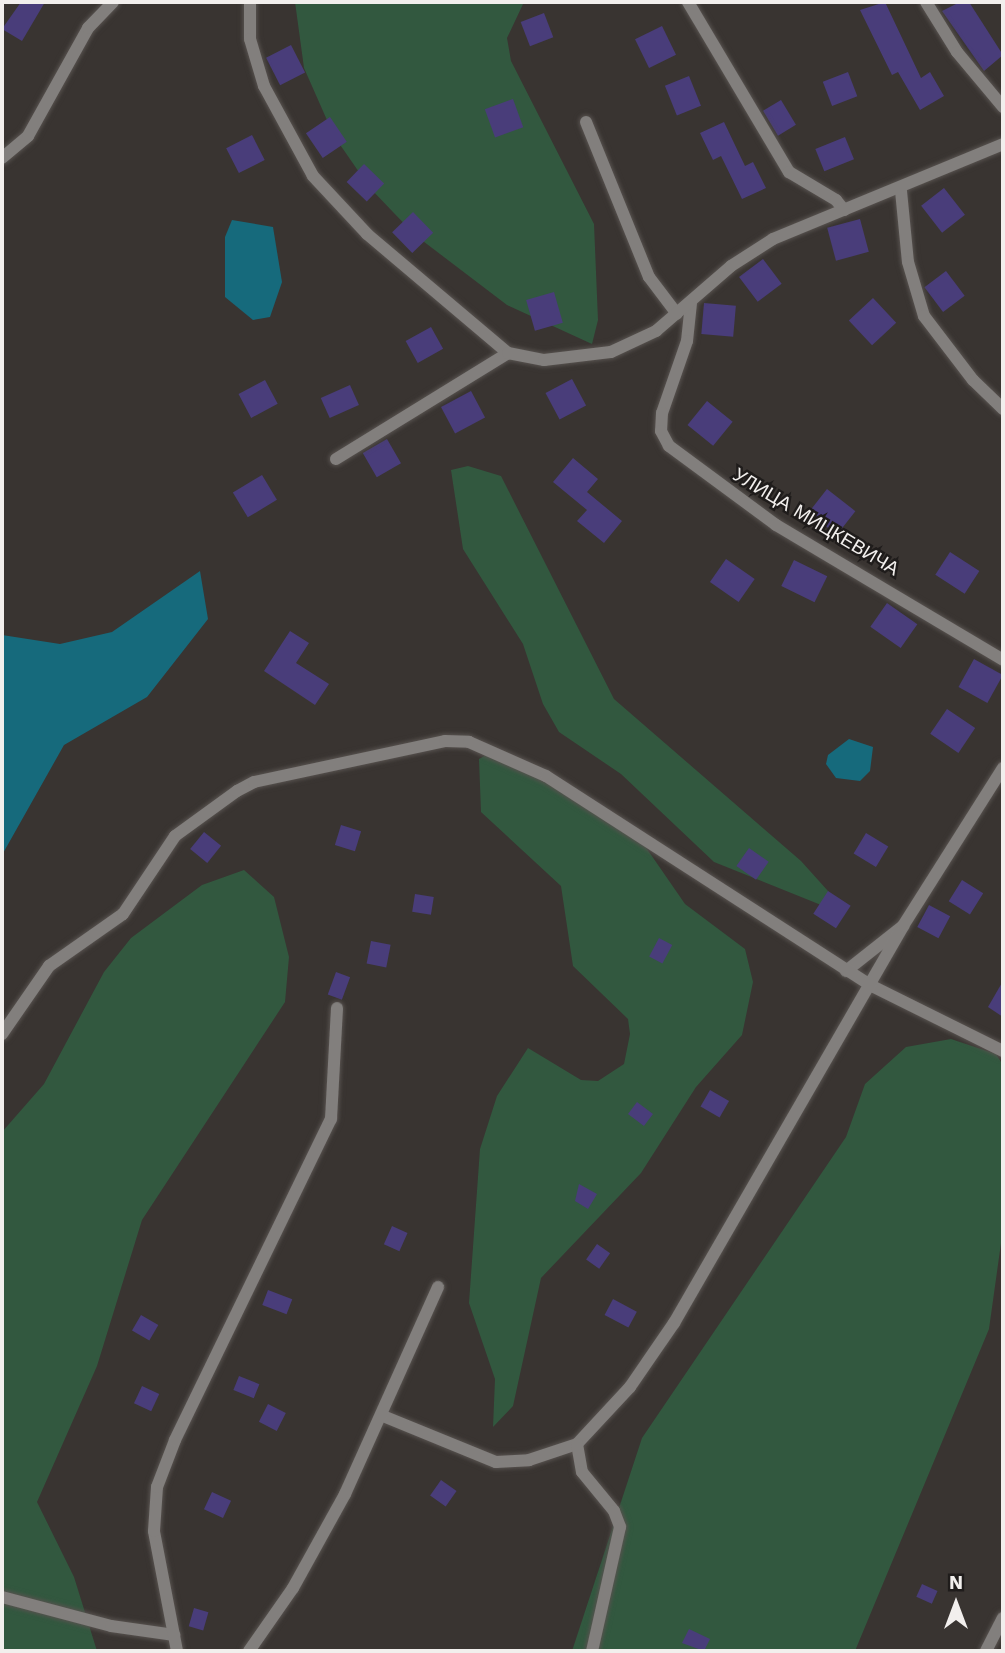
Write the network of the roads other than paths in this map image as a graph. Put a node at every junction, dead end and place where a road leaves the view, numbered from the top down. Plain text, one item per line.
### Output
1 (113, 2) edge
2 (250, 2) edge
3 (688, 2) edge
4 (926, 2) edge
5 (1003, 107) edge
6 (586, 122) dead end
7 (1003, 144) edge
8 (2, 158) edge
9 (901, 191) junction
10 (844, 210) junction
11 (691, 303) junction
12 (677, 314) junction
13 (508, 353) junction
14 (1003, 409) edge
15 (336, 459) dead end
16 (1003, 660) edge
17 (1003, 768) edge
18 (903, 926) junction
19 (846, 971) junction
20 (872, 986) junction
21 (337, 1008) dead end
22 (2, 1034) edge
23 (1003, 1051) edge
24 (438, 1287) dead end
25 (383, 1416) junction
26 (577, 1444) junction
27 (2, 1597) edge
28 (1003, 1618) edge
29 (174, 1635) junction
30 (177, 1651) edge
31 (249, 1651) edge
32 (592, 1651) edge
33 (986, 1651) edge

1 - 8 street
2 - 13 street
3 - 10 street
4 - 5 street
6 - 12 street
7 - 9 street
9 - 10 street
9 - 14 street
10 - 11 street
11 - 12 street
11 - 16 street, УЛИЦА МИЦКЕВИЧА
12 - 13 street
13 - 15 street
17 - 18 street
18 - 19 street
18 - 20 street
19 - 20 street
19 - 22 street
20 - 23 street
20 - 26 street
21 - 29 street
24 - 25 street
25 - 26 street
25 - 31 street
26 - 32 street
27 - 29 street
28 - 33 street
29 - 30 street

